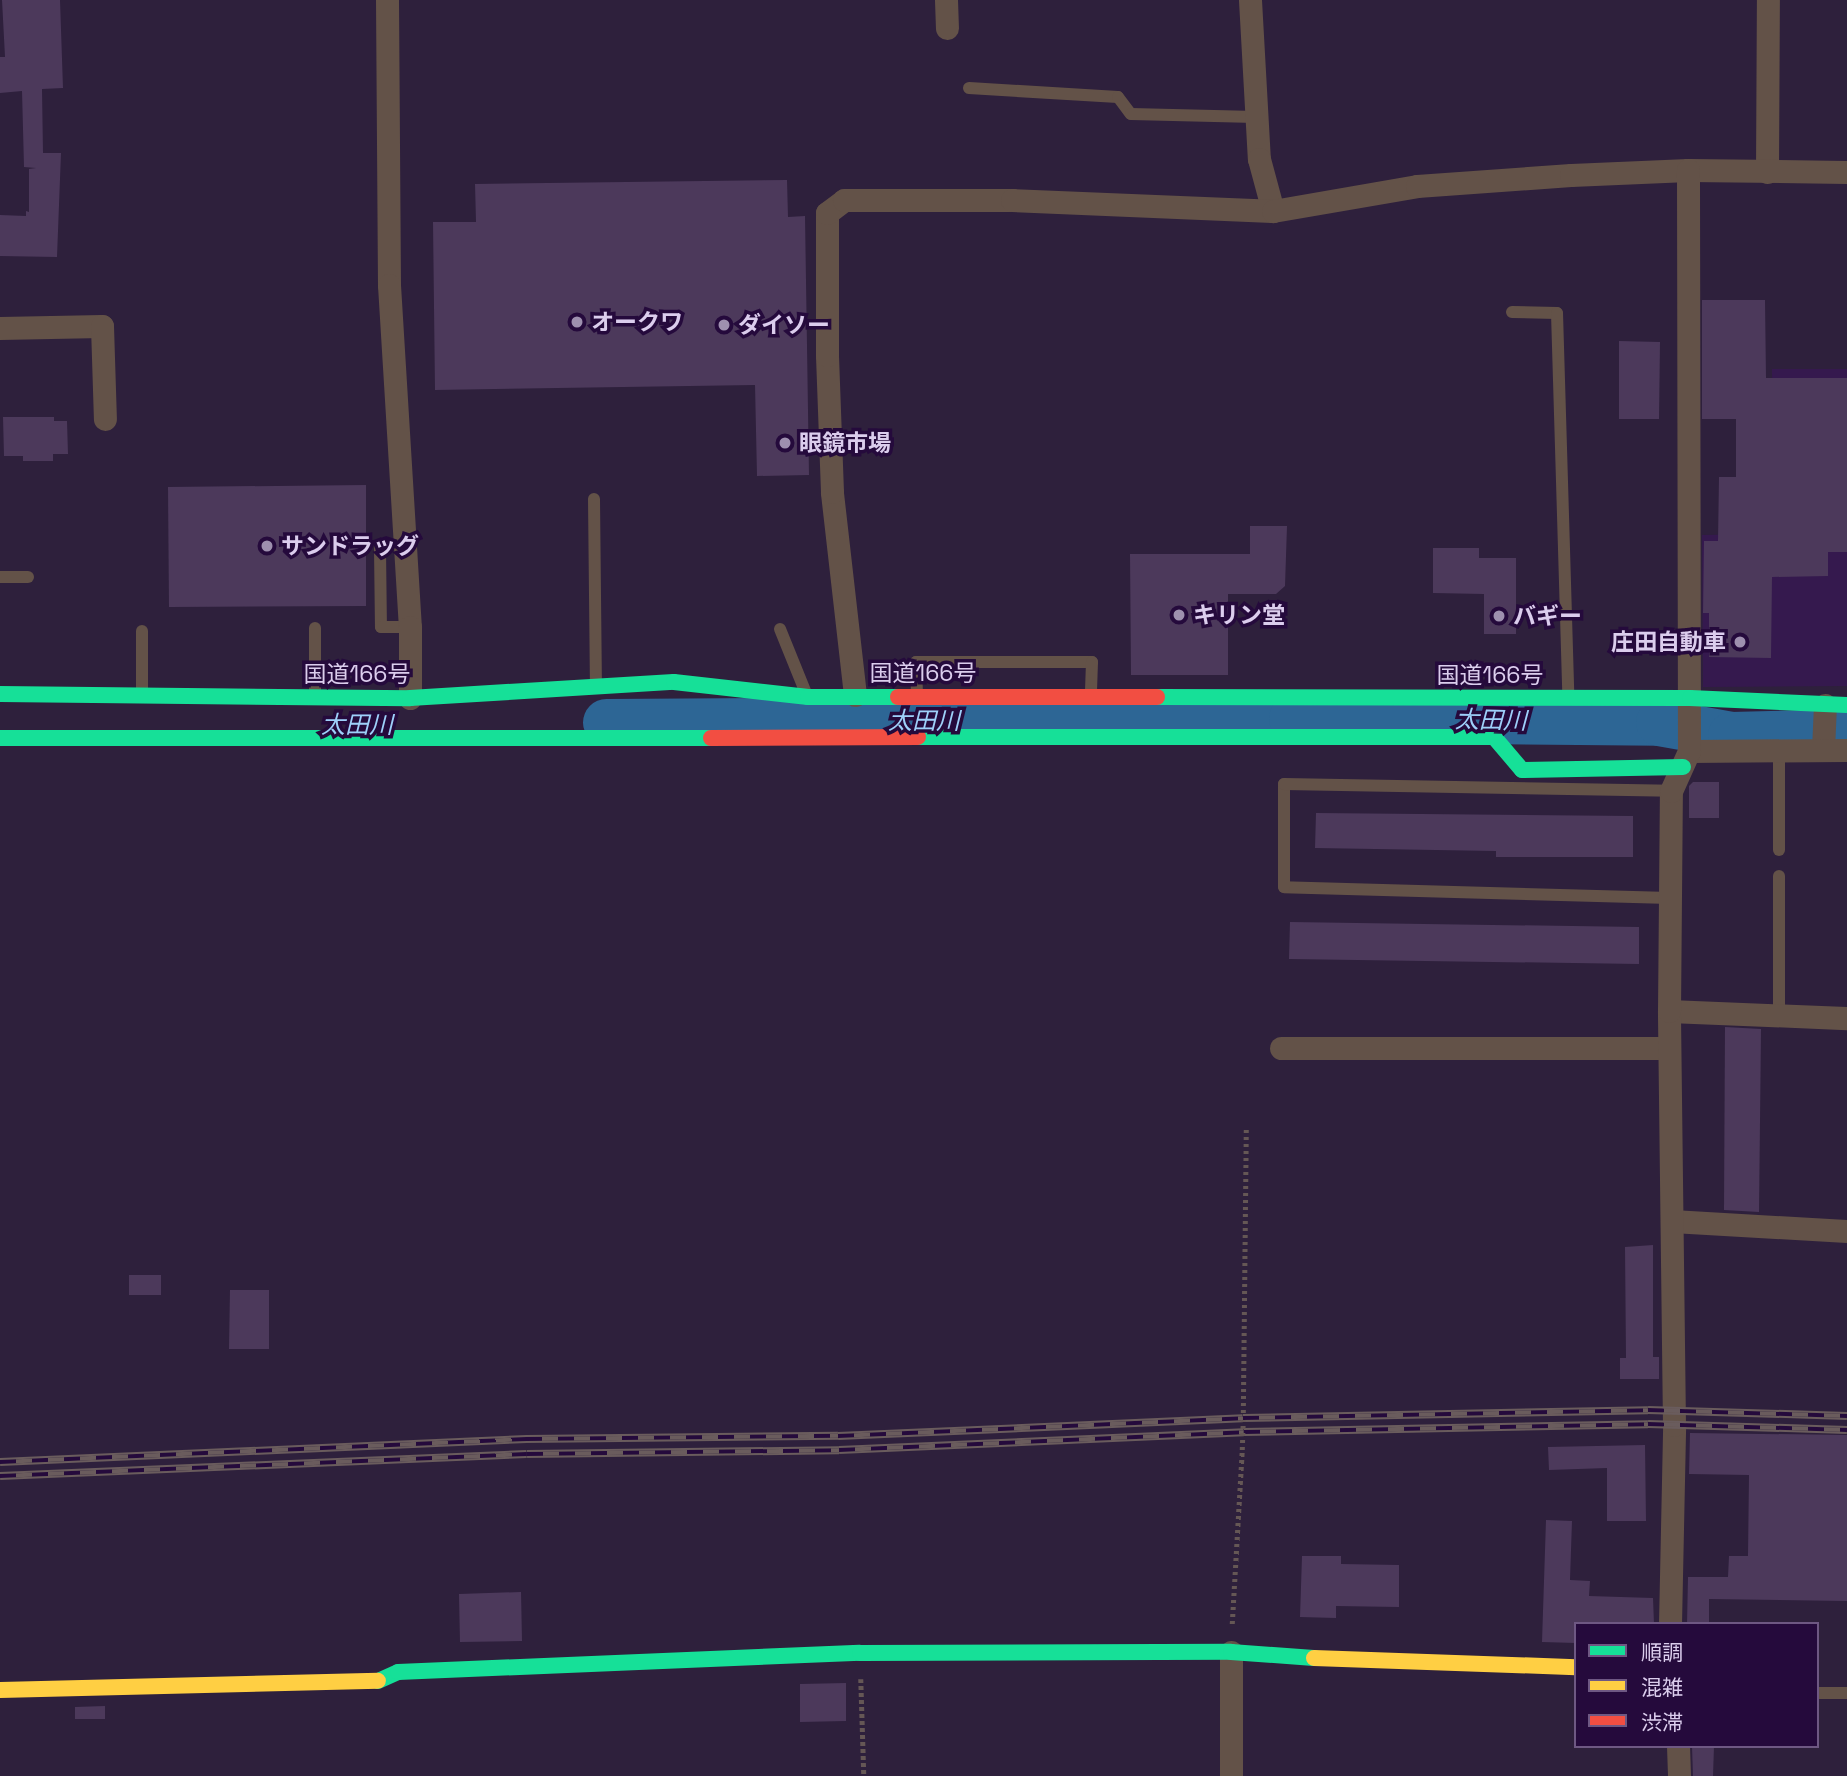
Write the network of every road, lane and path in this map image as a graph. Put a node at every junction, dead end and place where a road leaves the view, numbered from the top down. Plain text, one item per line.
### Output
1 (387, 0) edge
2 (946, 0) edge
3 (1250, 0) edge
4 (1768, 0) edge
5 (947, 28) dead end
6 (969, 88) dead end
7 (1256, 117) junction
8 (1688, 170) junction
9 (1767, 172) junction
10 (1847, 172) edge
11 (1273, 211) junction
12 (1512, 312) dead end
13 (0, 328) edge
14 (105, 419) dead end
15 (594, 499) dead end
16 (380, 549) dead end
17 (0, 576) edge
18 (28, 577) dead end
19 (410, 626) junction
20 (315, 628) dead end
21 (780, 629) dead end
22 (142, 631) dead end
23 (596, 685) junction
24 (0, 694) edge
25 (142, 695) junction
26 (855, 695) junction
27 (917, 696) junction
28 (1091, 696) junction
29 (315, 697) junction
30 (808, 697) junction
31 (410, 698) junction
32 (1568, 698) junction
33 (1690, 705) junction
34 (1832, 710) edge
35 (0, 738) edge
36 (1823, 747) junction
37 (1847, 750) edge
38 (1779, 751) junction
39 (1687, 754) junction
40 (1671, 791) junction
41 (1779, 850) dead end
42 (1779, 876) dead end
43 (1670, 898) junction
44 (1669, 1011) junction
45 (1779, 1015) junction
46 (1847, 1018) edge
47 (1281, 1048) dead end
48 (1669, 1048) junction
49 (1246, 1128) dead end
50 (1672, 1221) junction
51 (1847, 1231) edge
52 (1670, 1622) edge
53 (1231, 1652) junction
54 (860, 1653) junction
55 (1574, 1667) edge
56 (0, 1690) edge
57 (1819, 1692) edge
58 (1847, 1693) edge
59 (1678, 1748) edge
60 (864, 1776) edge
61 (1231, 1776) edge
62 (1679, 1776) edge

1 - 19 street
2 - 5 street
3 - 7 street
4 - 9 street
6 - 7 lane
7 - 11 street
8 - 9 street
8 - 11 street
8 - 33 street
9 - 10 street
11 - 26 street
12 - 32 lane
13 - 14 street
15 - 23 lane
16 - 19 lane
17 - 18 lane
19 - 31 street
20 - 29 lane
21 - 30 lane
22 - 25 lane
23 - 30 main road, 国道166号
23 - 31 main road, 国道166号
24 - 25 main road, 国道166号
25 - 29 main road, 国道166号
26 - 27 main road, 国道166号
26 - 30 main road, 国道166号
27 - 28 main road, 国道166号
27 - 28 lane
28 - 32 main road, 国道166号
29 - 31 main road, 国道166号
32 - 33 main road, 国道166号
33 - 34 main road, 国道166号
33 - 39 street
34 - 36 street
35 - 39 main road
36 - 37 street
36 - 38 street
38 - 39 street
38 - 41 lane
39 - 40 street
40 - 43 street
40 - 43 lane
42 - 45 lane
43 - 44 street
44 - 45 street
44 - 48 street
45 - 46 street
47 - 48 street
48 - 50 street
49 - 53 path, bridge
50 - 51 street
50 - 52 street
53 - 54 main road
53 - 55 main road
53 - 61 street
54 - 56 main road
54 - 60 path
57 - 58 lane
59 - 62 street

